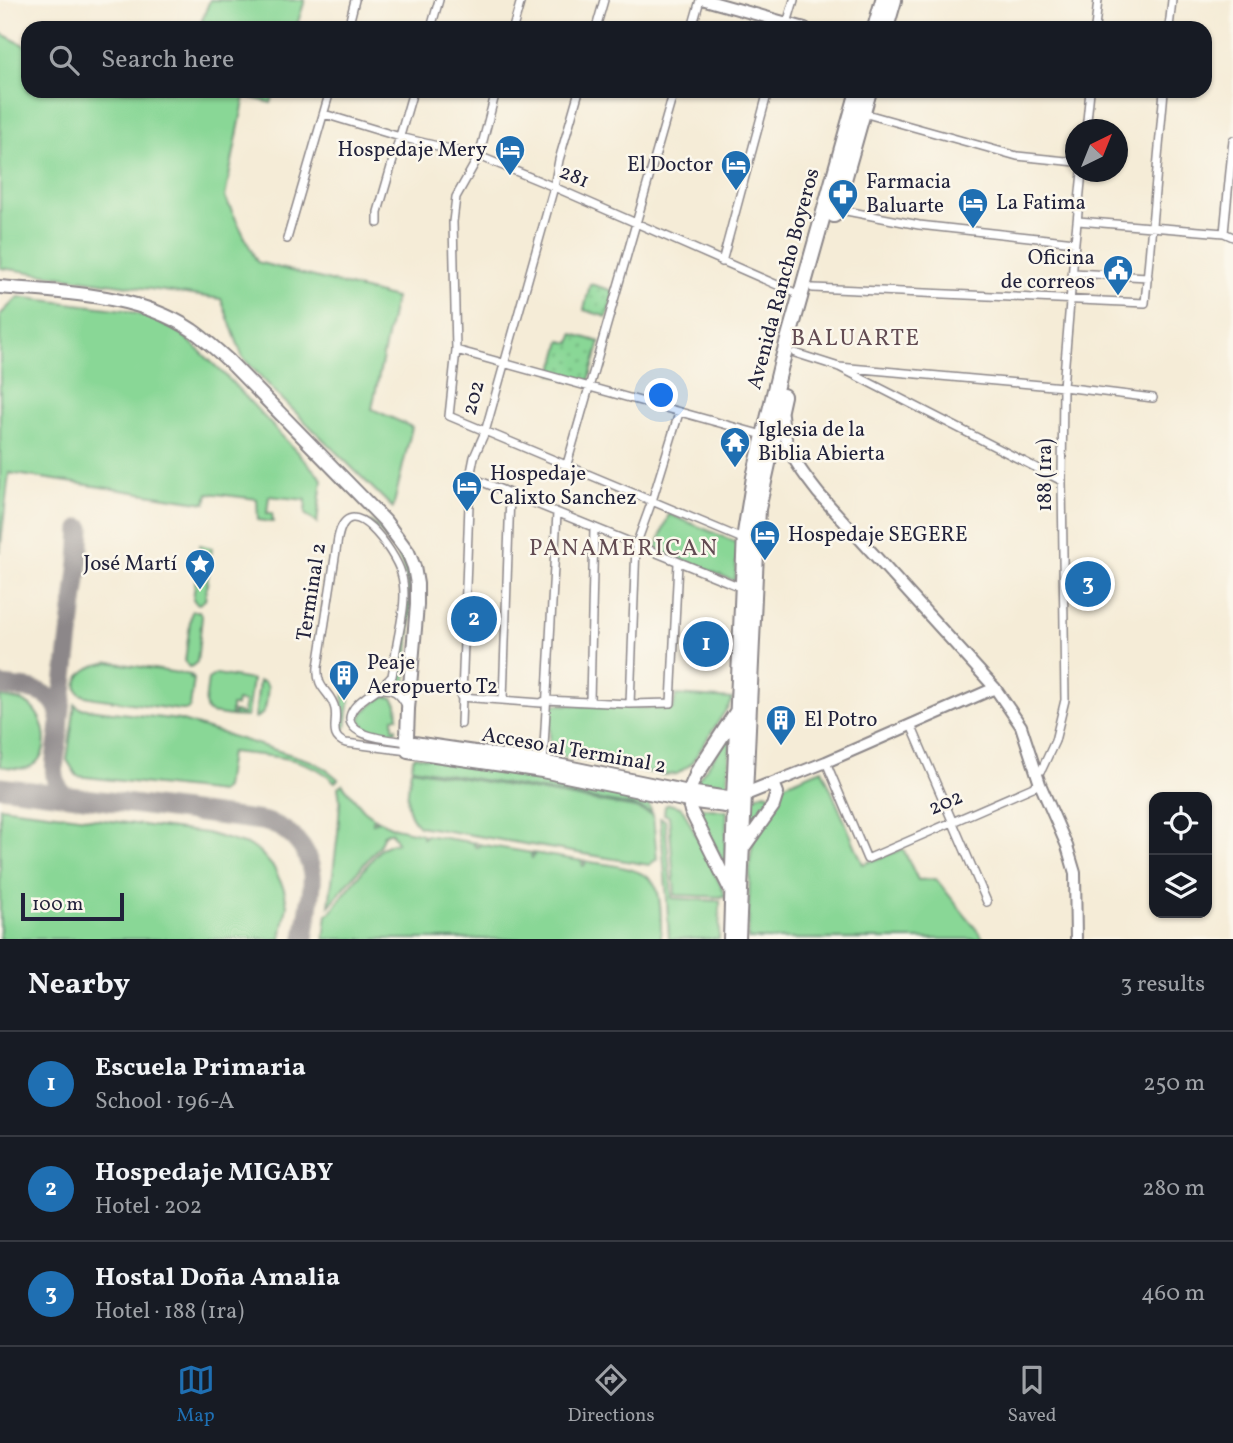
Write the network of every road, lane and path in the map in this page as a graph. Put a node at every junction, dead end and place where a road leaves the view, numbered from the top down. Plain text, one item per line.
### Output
1 (355, 0) edge
2 (439, 0) edge
3 (521, 0) edge
4 (604, 0) edge
5 (702, 0) edge
6 (794, 0) edge
7 (883, 0) edge
8 (894, 0) edge
9 (1098, 0) edge
10 (1172, 0) edge
11 (350, 21) edge
12 (433, 21) edge
13 (515, 21) edge
14 (598, 21) edge
15 (694, 21) edge
16 (773, 21) edge
17 (787, 21) edge
18 (877, 21) edge
19 (888, 21) edge
20 (1096, 21) edge
21 (1170, 21) edge
22 (328, 98) edge
23 (411, 98) edge
24 (494, 98) edge
25 (577, 98) edge
26 (672, 98) edge
27 (766, 98) edge
28 (856, 98) edge
29 (867, 98) edge
30 (1089, 98) edge
31 (1163, 98) edge
32 (863, 113) junction
33 (324, 114) junction
34 (1087, 119) edge
35 (400, 137) junction
36 (1233, 140) edge
37 (1233, 146) edge
38 (479, 156) junction
39 (1065, 161) edge
40 (1081, 182) edge
41 (554, 187) junction
42 (836, 209) junction
43 (1078, 221) junction
44 (1229, 222) edge
45 (378, 223) dead end
46 (637, 223) junction
47 (1153, 227) junction
48 (1224, 233) junction
49 (1233, 237) edge
50 (287, 239) dead end
51 (1075, 242) junction
52 (722, 262) junction
53 (1073, 272) junction
54 (1148, 278) junction
55 (0, 286) edge
56 (807, 292) junction
57 (1071, 299) junction
58 (456, 350) junction
59 (794, 353) junction
60 (503, 364) junction
61 (839, 368) junction
62 (1063, 387) junction
63 (589, 388) junction
64 (1153, 398) dead end
65 (781, 405) junction
66 (679, 413) junction
67 (485, 432) junction
68 (763, 435) junction
69 (567, 464) junction
70 (470, 477) junction
71 (1062, 481) junction
72 (510, 494) junction
73 (652, 501) junction
74 (557, 513) junction
75 (594, 528) junction
76 (746, 540) junction
77 (635, 545) junction
78 (678, 563) junction
79 (743, 588) junction
80 (995, 688) junction
81 (376, 690) junction
82 (461, 697) junction
83 (503, 700) junction
84 (546, 700) junction
85 (590, 701) junction
86 (630, 704) junction
87 (408, 709) junction
88 (738, 711) junction
89 (461, 724) dead end
90 (911, 724) junction
91 (408, 747) junction
92 (827, 762) junction
93 (543, 766) junction
94 (697, 773) junction
95 (1038, 779) junction
96 (672, 788) junction
97 (772, 788) junction
98 (689, 796) junction
99 (738, 800) junction
100 (952, 821) junction
101 (742, 848) junction
102 (731, 898) junction
103 (987, 902) dead end
104 (730, 939) edge
105 (739, 939) edge
106 (1076, 939) edge

1 - 11 street
2 - 12 street
3 - 13 street
4 - 14 street
5 - 15 street
5 - 16 street
6 - 17 street
7 - 18 highway
8 - 19 highway
9 - 20 street
10 - 21 street
22 - 33 street
23 - 35 street
24 - 38 street
25 - 41 street, 202
26 - 46 street
27 - 52 street
28 - 56 highway, Avenida Rancho Boyeros
29 - 32 highway, Avenida Rancho Boyeros
30 - 34 street
31 - 47 street
32 - 39 street
32 - 42 highway, Avenida Rancho Boyeros
33 - 35 street, 281
33 - 50 street
35 - 38 street, 281
35 - 45 street
36 - 37 street
37 - 44 street
38 - 41 street, 281
38 - 58 street
40 - 43 street, 188 (1ra)
41 - 46 street, 281
41 - 60 street, 202
42 - 51 street
42 - 56 highway, Avenida Rancho Boyeros
43 - 47 street
43 - 51 street, 188 (1ra)
44 - 48 street
46 - 52 street, 281
46 - 63 street
47 - 48 street
47 - 54 street
48 - 49 street
51 - 53 street, 188 (1ra)
52 - 56 street, 281
53 - 54 street
53 - 57 street, 188 (1ra)
54 - 57 street
55 - 87 main road
56 - 57 street
56 - 59 highway, Avenida Rancho Boyeros
56 - 68 highway, Avenida Rancho Boyeros
57 - 62 street, 188 (1ra)
58 - 60 street
58 - 67 street
59 - 61 street
59 - 65 highway, Avenida Rancho Boyeros
60 - 63 street
60 - 67 street, 202
61 - 62 street
61 - 71 street
62 - 64 street
62 - 71 street, 188 (1ra)
63 - 66 street
63 - 69 street
65 - 80 street
65 - 99 highway, Avenida Rancho Boyeros
66 - 68 street
66 - 73 street
67 - 69 street
67 - 70 street, 202
68 - 76 highway, Avenida Rancho Boyeros
69 - 73 street
70 - 72 street
70 - 82 street, 202
71 - 95 street, 188 (1ra)
72 - 74 street
72 - 83 street
73 - 76 street
73 - 77 street
74 - 75 street
74 - 84 street
75 - 77 street
75 - 85 street
76 - 79 highway, Avenida Rancho Boyeros
77 - 78 street
77 - 86 street
78 - 79 street
78 - 86 street
79 - 88 highway, Avenida Rancho Boyeros
80 - 90 street
80 - 95 street
81 - 87 street
81 - 91 street, Terminal 2
81 - 91 street, Terminal 2
82 - 83 street
82 - 89 street, 202
83 - 84 street
84 - 85 street
84 - 93 street
85 - 86 street
87 - 91 main road
88 - 94 highway
88 - 99 highway, Avenida Rancho Boyeros
90 - 92 street
90 - 100 street
91 - 93 main road, Acceso al Terminal 2
92 - 97 street
92 - 100 street, 202
93 - 96 main road, Acceso al Terminal 2
93 - 98 main road, Acceso al Terminal 2
94 - 96 main road
94 - 98 main road
95 - 100 street, 202
95 - 106 street
96 - 98 main road, Acceso al Terminal 2
97 - 99 main road
97 - 101 main road
98 - 99 main road, Acceso al Terminal 2
98 - 102 main road
99 - 101 main road, Avenida Rancho Boyeros
99 - 102 main road, Avenida Rancho Boyeros
100 - 103 street
101 - 105 main road, Avenida Rancho Boyeros
102 - 104 main road, Avenida Rancho Boyeros

